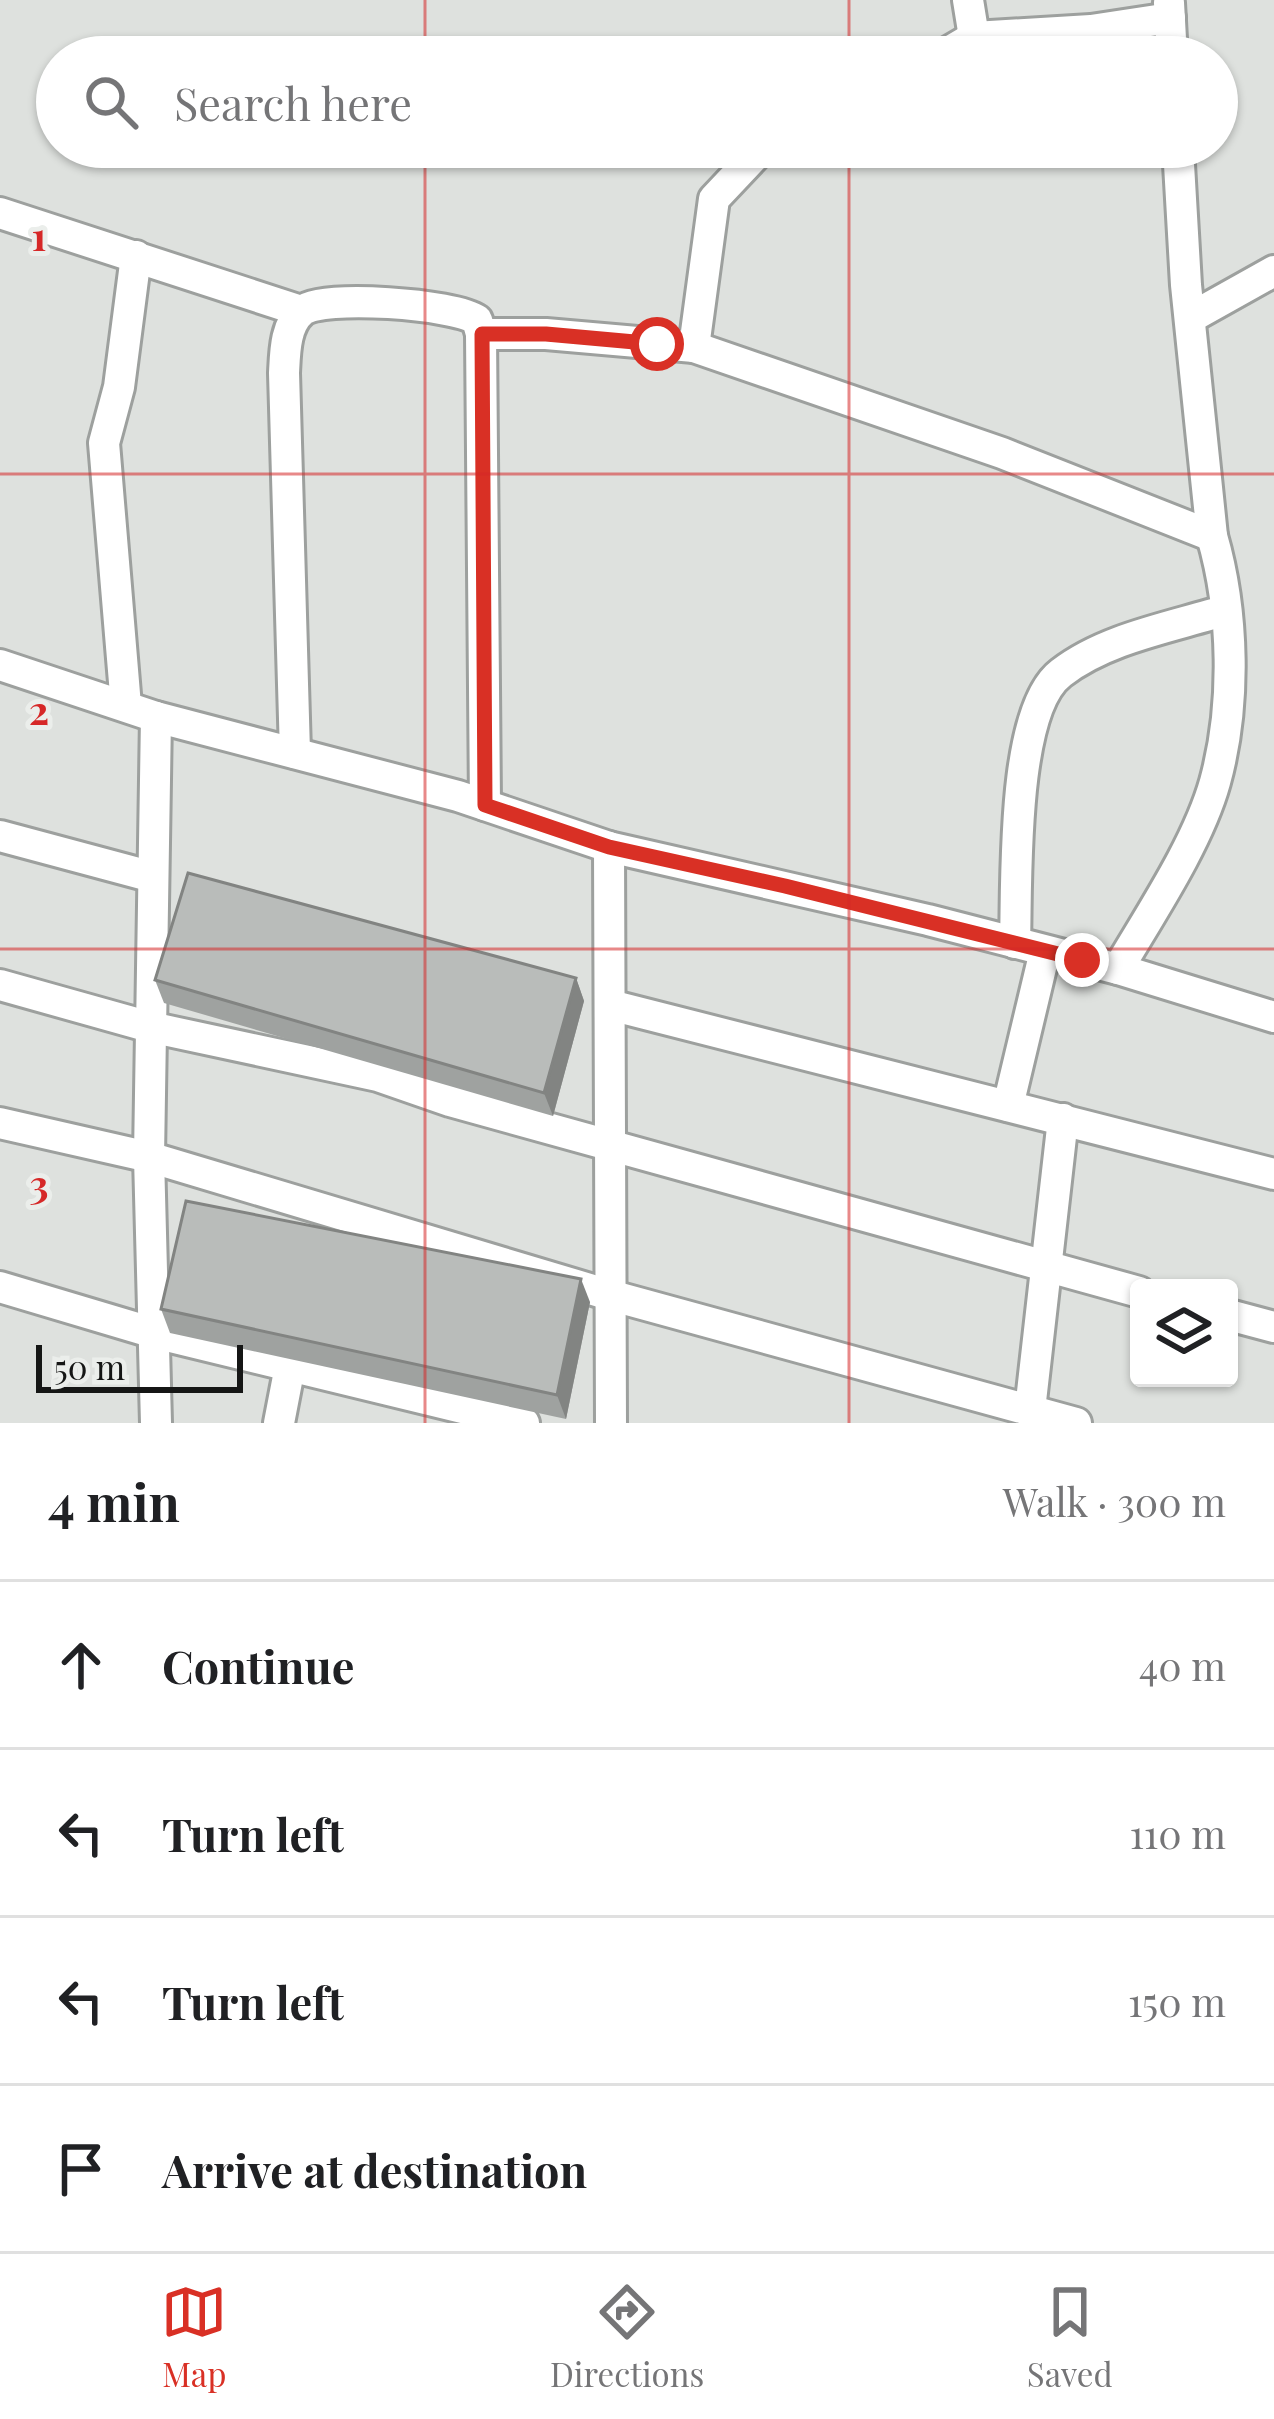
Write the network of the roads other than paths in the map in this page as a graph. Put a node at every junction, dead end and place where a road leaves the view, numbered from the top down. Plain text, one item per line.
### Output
1 (968, 0) edge
2 (1169, 9) edge
3 (974, 36) edge
4 (991, 36) edge
5 (744, 168) edge
6 (1179, 168) edge
7 (0, 213) edge
8 (136, 256) junction
9 (1274, 272) edge
10 (301, 311) junction
11 (1190, 319) junction
12 (482, 334) junction
13 (694, 347) junction
14 (1212, 536) junction
15 (1226, 610) junction
16 (0, 665) edge
17 (126, 706) junction
18 (156, 717) junction
19 (296, 753) junction
20 (485, 805) junction
21 (0, 836) edge
22 (609, 847) junction
23 (153, 877) junction
24 (1030, 947) junction
25 (1118, 969) junction
26 (0, 985) edge
27 (610, 1005) junction
28 (1274, 1017) edge
29 (150, 1027) junction
30 (1008, 1106) junction
31 (1063, 1119) junction
32 (0, 1123) edge
33 (610, 1143) junction
34 (148, 1156) junction
35 (1274, 1174) edge
36 (1048, 1268) junction
37 (0, 1287) edge
38 (1130, 1290) edge
39 (613, 1296) junction
40 (1238, 1317) edge
41 (1274, 1327) edge
42 (154, 1333) junction
43 (290, 1366) junction
44 (1051, 1418) edge
45 (156, 1423) edge
46 (279, 1423) edge
47 (524, 1423) edge
48 (611, 1423) edge

1 - 3 street
2 - 4 street
5 - 13 street
6 - 11 street
7 - 8 street
8 - 10 street
8 - 17 street
9 - 11 street
10 - 12 street
10 - 19 street
11 - 14 street
12 - 13 street
12 - 20 street
13 - 14 street
14 - 15 street
15 - 24 street
15 - 25 street
16 - 17 street
17 - 18 street
18 - 19 street
18 - 23 street
19 - 20 street
20 - 22 street
21 - 23 street
22 - 24 street
22 - 27 street
23 - 29 street
24 - 25 street
24 - 30 street
25 - 28 street
26 - 29 street
27 - 30 street
27 - 33 street
29 - 33 street
29 - 34 street
30 - 31 street
31 - 35 street
31 - 36 street
32 - 34 street
33 - 36 street
33 - 39 street
34 - 39 street
34 - 42 street
36 - 38 street
36 - 44 street
37 - 42 street
39 - 44 street
39 - 48 street
40 - 41 street
42 - 43 street
42 - 45 street
43 - 46 street
43 - 47 street

